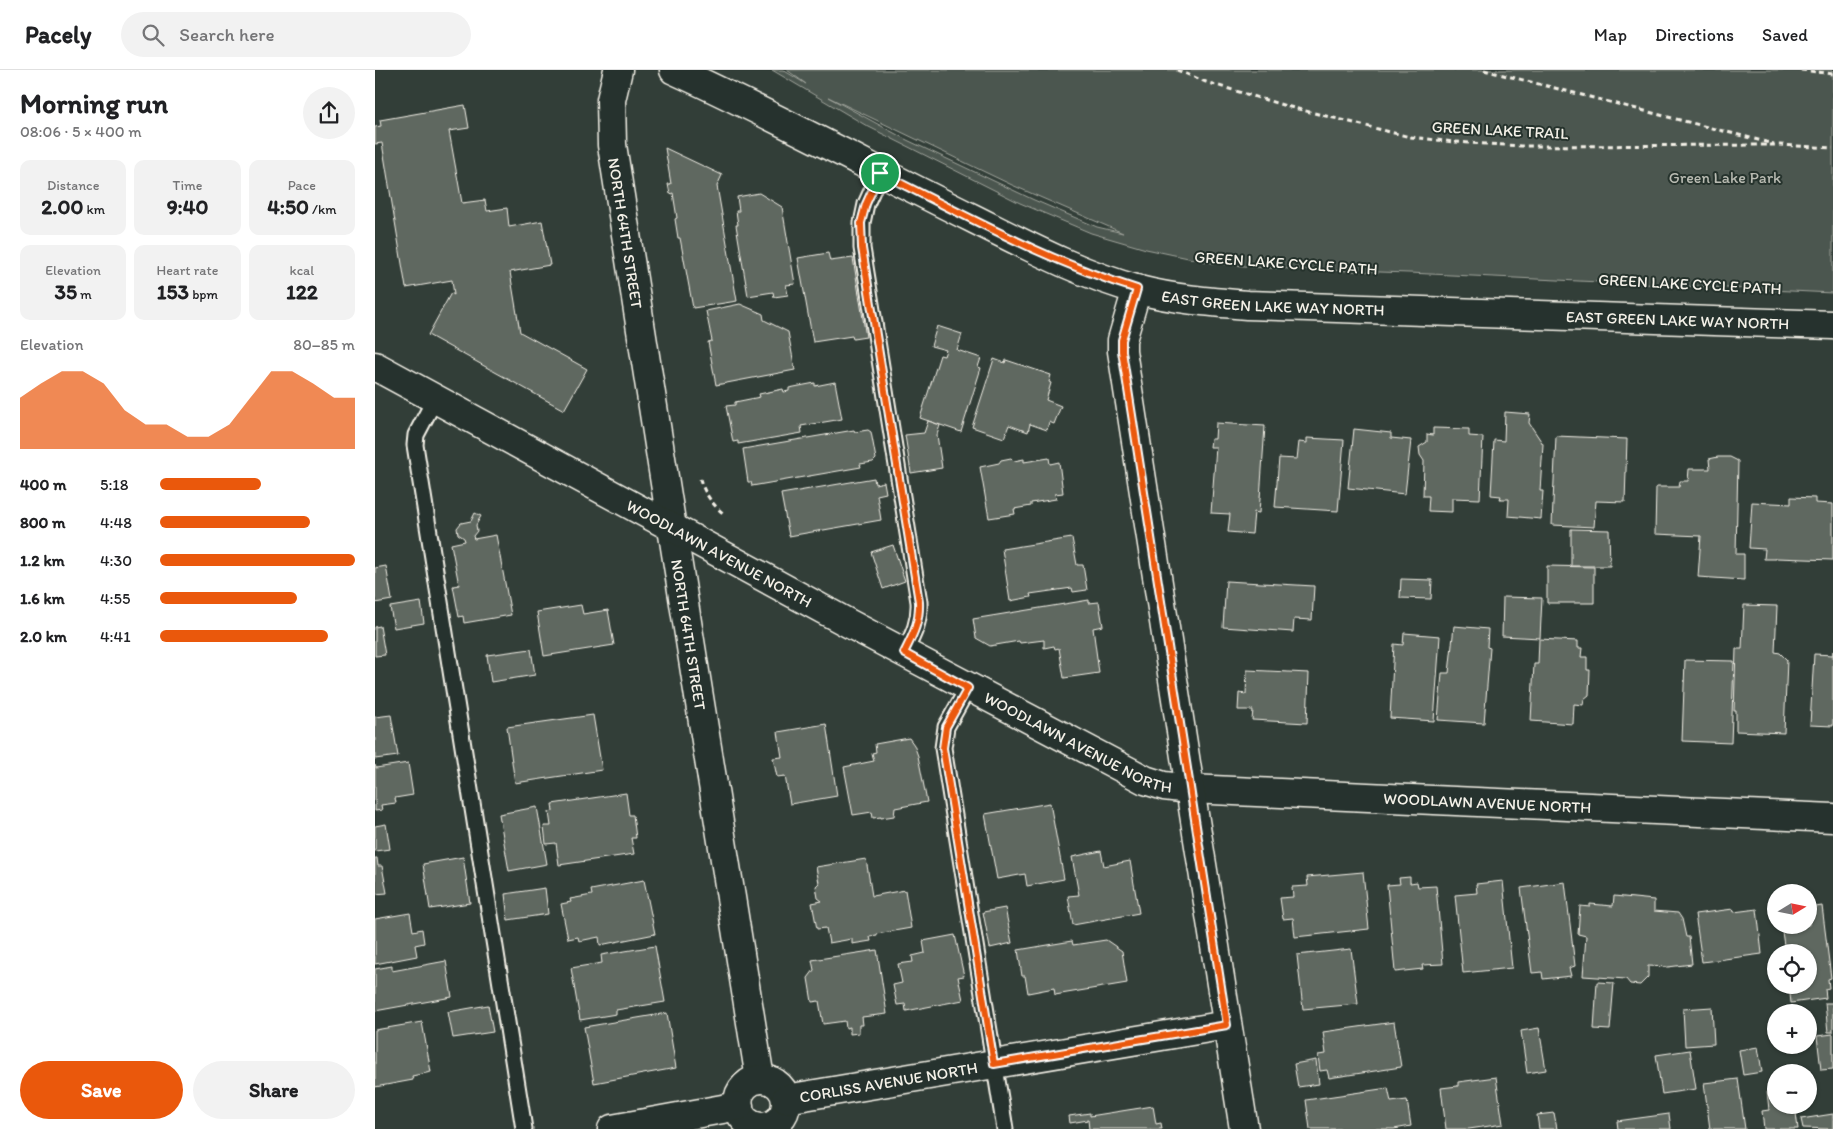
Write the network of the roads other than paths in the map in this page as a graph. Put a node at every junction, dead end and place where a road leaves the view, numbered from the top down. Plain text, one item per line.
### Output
1 (618, 70) edge
2 (674, 70) edge
3 (880, 173) junction
4 (1137, 289) junction
5 (1833, 325) edge
6 (375, 366) edge
7 (435, 399) junction
8 (672, 528) junction
9 (904, 653) junction
10 (968, 688) junction
11 (1190, 789) junction
12 (1833, 818) edge
13 (1227, 1025) junction
14 (994, 1064) junction
15 (760, 1078) junction
16 (786, 1099) junction
17 (739, 1106) junction
18 (766, 1128) edge
19 (524, 1129) edge
20 (612, 1129) edge
21 (1005, 1129) edge
22 (1243, 1129) edge

1 - 8 street, NORTH 64TH STREET
2 - 3 street, EAST GREEN LAKE WAY NORTH
3 - 4 street, EAST GREEN LAKE WAY NORTH
3 - 9 lane
4 - 5 street, EAST GREEN LAKE WAY NORTH
4 - 11 street
6 - 7 street, WOODLAWN AVENUE NORTH
7 - 8 street, WOODLAWN AVENUE NORTH
7 - 19 lane
8 - 9 street, WOODLAWN AVENUE NORTH
8 - 15 street, NORTH 64TH STREET
9 - 10 street, WOODLAWN AVENUE NORTH
10 - 11 street, WOODLAWN AVENUE NORTH
10 - 14 lane
11 - 12 street, WOODLAWN AVENUE NORTH
11 - 13 street
13 - 14 street, CORLISS AVENUE NORTH
13 - 22 street
14 - 16 street, CORLISS AVENUE NORTH
14 - 21 lane
15 - 16 street
15 - 17 street
16 - 18 street
17 - 18 street
17 - 20 street

